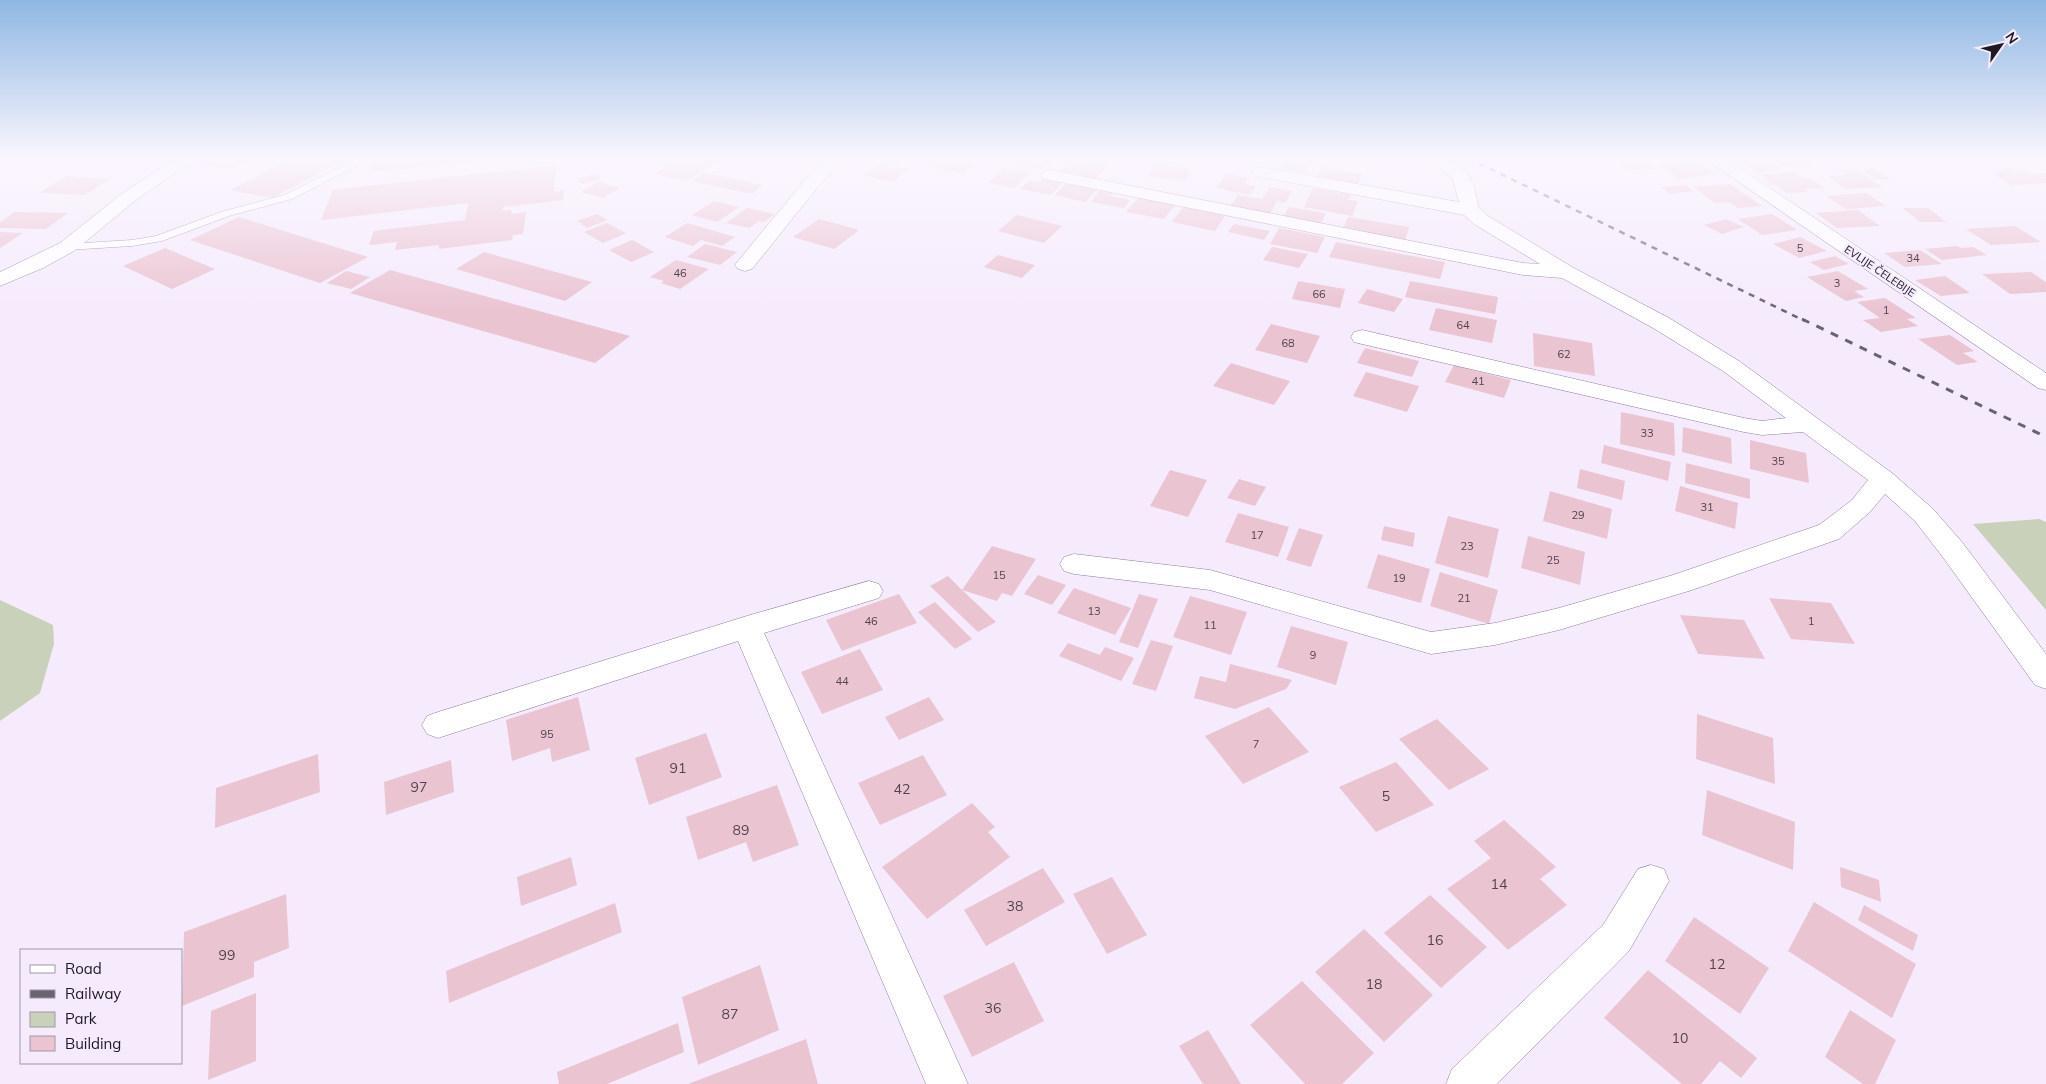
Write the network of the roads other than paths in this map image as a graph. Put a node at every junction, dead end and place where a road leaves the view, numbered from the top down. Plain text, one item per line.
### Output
1 (114, 209) edge
2 (245, 209) edge
3 (791, 209) edge
4 (1219, 209) edge
5 (1462, 209) edge
6 (1788, 209) edge
7 (1470, 210) joint
8 (67, 247) junction
9 (745, 265) dead end
10 (1565, 271) junction
11 (0, 280) edge
12 (1362, 336) dead end
13 (2046, 383) edge
14 (1807, 424) junction
15 (1882, 479) junction
16 (1074, 564) dead end
17 (868, 591) dead end
18 (747, 627) junction
19 (2046, 676) edge
20 (438, 725) dead end
21 (1651, 881) dead end
22 (947, 1084) edge
23 (1467, 1084) edge

1 - 8 street
2 - 8 lane
3 - 9 street
4 - 10 street
5 - 7 street
6 - 13 street, EVLIJE ČELEBIJE
7 - 10 street
8 - 11 street
10 - 14 street
12 - 14 street
14 - 15 street
15 - 16 street
15 - 19 street
17 - 18 street
18 - 20 street
18 - 22 street
21 - 23 street

